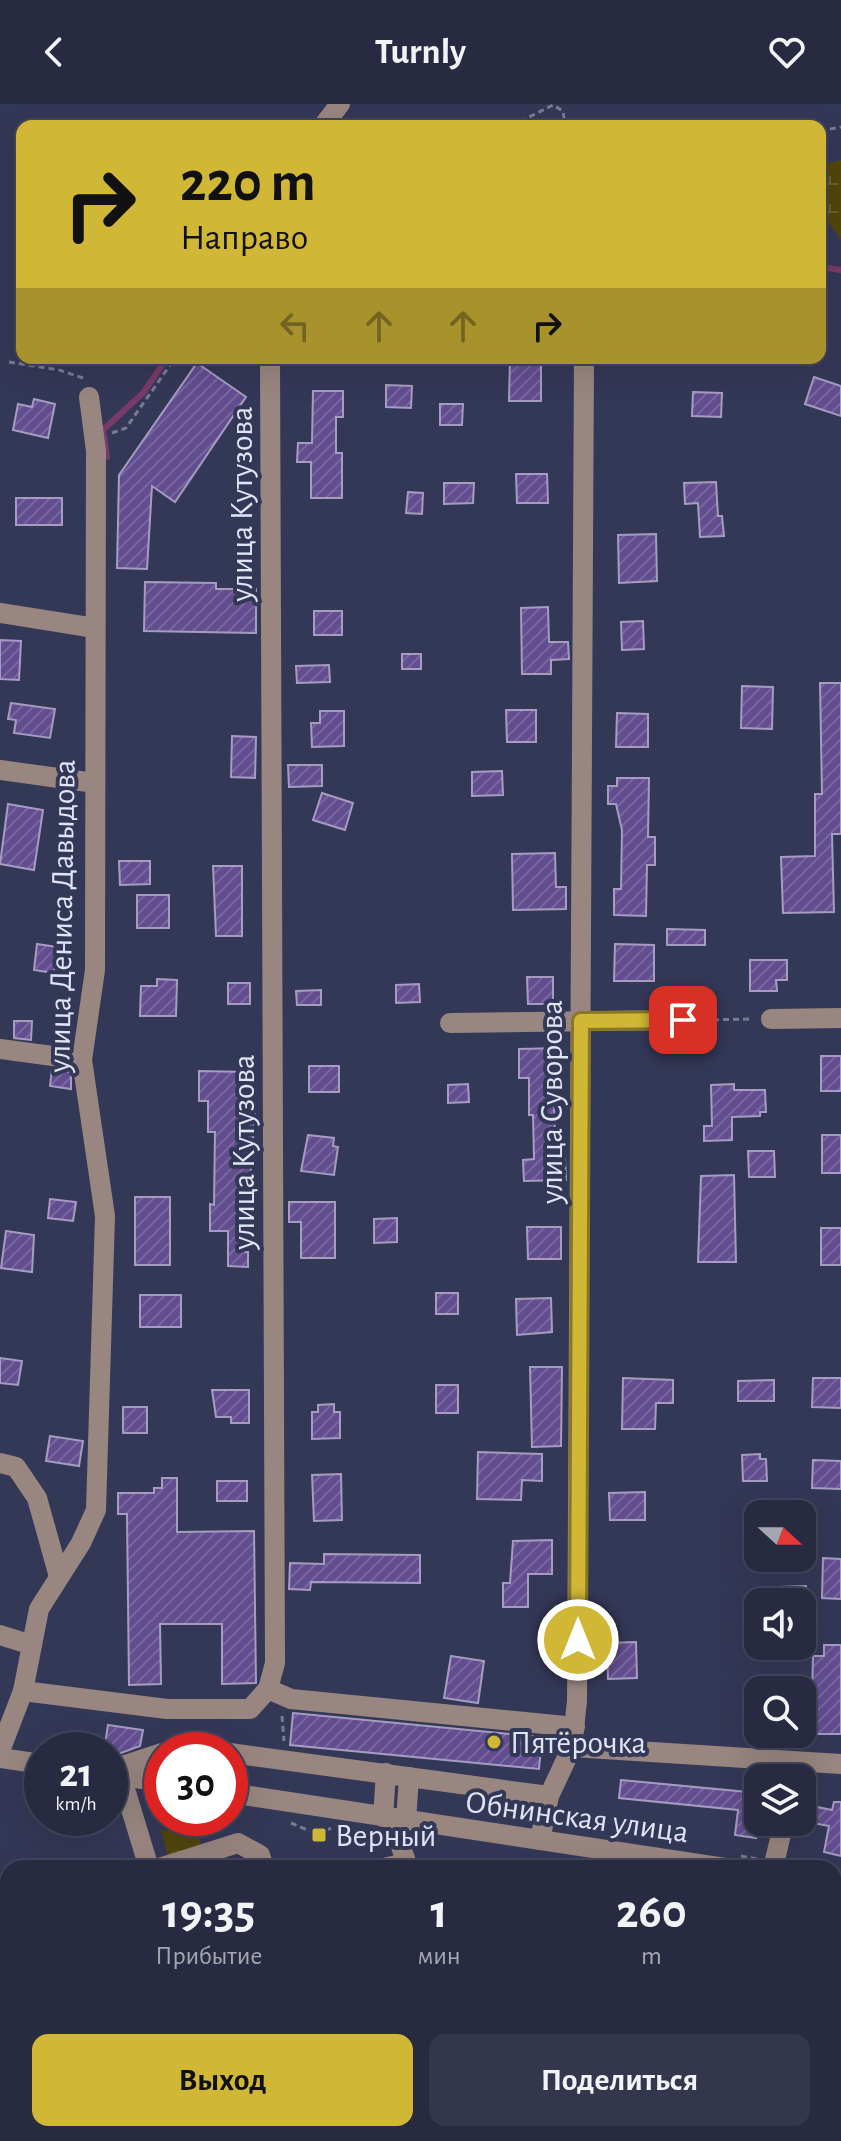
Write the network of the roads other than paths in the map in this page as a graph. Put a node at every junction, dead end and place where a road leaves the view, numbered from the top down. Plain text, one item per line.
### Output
1 (340, 104) edge
2 (328, 120) edge
3 (270, 364) edge
4 (584, 364) edge
5 (89, 397) road end
6 (0, 613) edge
7 (95, 628) junction
8 (0, 770) edge
9 (95, 783) junction
10 (841, 1018) edge
11 (771, 1019) road end
12 (683, 1020) road end
13 (581, 1021) junction
14 (450, 1023) dead end
15 (0, 1049) edge
16 (82, 1060) junction
17 (0, 1463) edge
18 (58, 1573) junction
19 (0, 1635) edge
20 (32, 1645) junction
21 (268, 1689) junction
22 (23, 1691) junction
23 (574, 1737) junction
24 (0, 1751) edge
25 (248, 1755) edge
26 (0, 1758) edge
27 (24, 1761) edge
28 (760, 1764) edge
29 (841, 1764) edge
30 (816, 1767) edge
31 (386, 1773) junction
32 (409, 1777) junction
33 (248, 1796) edge
34 (549, 1796) junction
35 (128, 1811) edge
36 (394, 1819) junction
37 (781, 1836) edge
38 (540, 1840) junction
39 (146, 1860) edge
40 (184, 1860) edge
41 (262, 1860) edge
42 (406, 1860) edge
43 (650, 1860) edge
44 (775, 1860) edge

1 - 2 street
3 - 21 street, улица Кутузова
4 - 13 street, улица Суворова
5 - 7 street, улица Дениса Давыдова
6 - 7 street
7 - 9 street, улица Дениса Давыдова
8 - 9 street
9 - 16 street, улица Дениса Давыдова
10 - 11 street
12 - 13 street
13 - 14 street
13 - 23 street, улица Суворова
15 - 16 street
16 - 18 street, улица Дениса Давыдова
17 - 18 street
18 - 20 street, улица Дениса Давыдова
19 - 20 street
20 - 22 street, улица Дениса Давыдова
21 - 22 street
21 - 23 street
22 - 24 street, улица Дениса Давыдова
23 - 28 street
23 - 34 street, улица Суворова
25 - 31 street
26 - 27 street
29 - 30 street
31 - 32 street
31 - 36 street
32 - 34 street
32 - 36 street
33 - 36 street, Обнинская улица
34 - 38 street, улица Суворова
35 - 39 street
36 - 38 street, Обнинская улица
36 - 42 street
37 - 44 street
38 - 43 street, Обнинская улица
40 - 41 street

